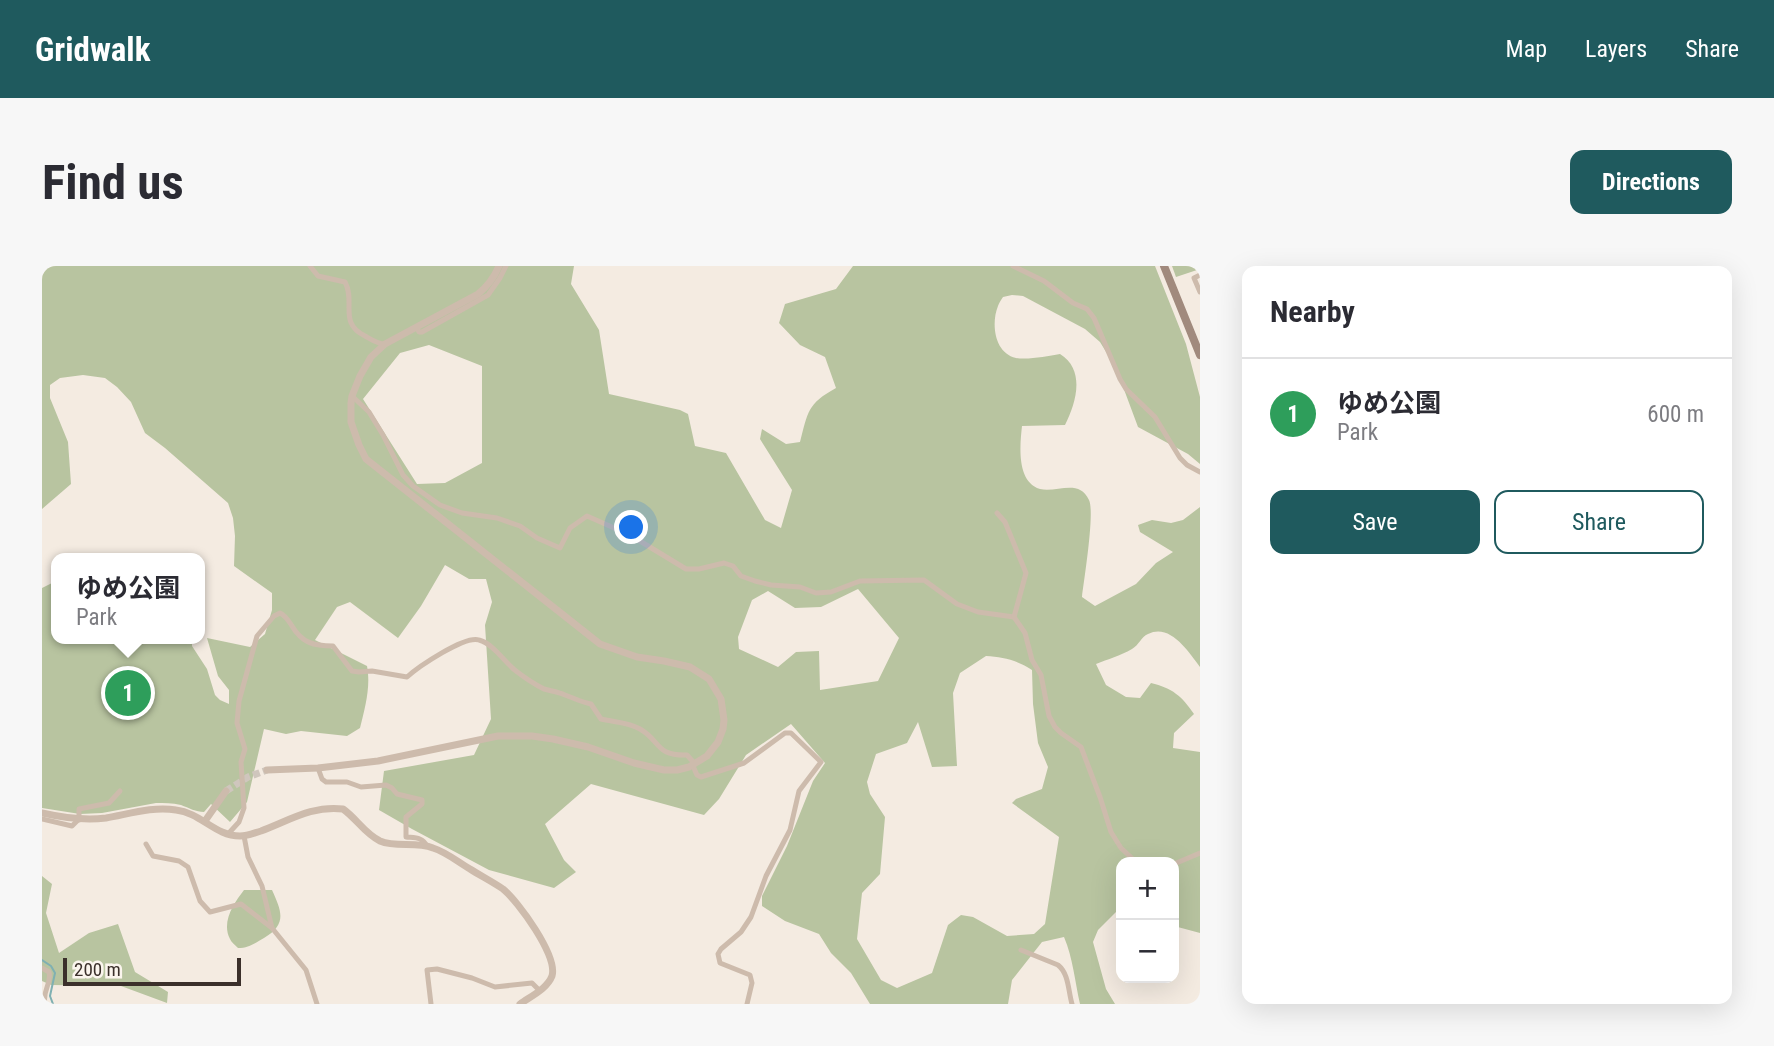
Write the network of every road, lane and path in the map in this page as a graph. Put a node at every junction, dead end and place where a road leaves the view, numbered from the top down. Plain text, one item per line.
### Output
1 (310, 266) edge
2 (499, 266) edge
3 (506, 266) edge
4 (1013, 266) edge
5 (1164, 266) edge
6 (1200, 275) edge
7 (1200, 292) edge
8 (417, 328) junction
9 (385, 344) junction
10 (1200, 355) edge
11 (352, 396) junction
12 (1200, 472) edge
13 (997, 513) dead end
14 (1014, 617) junction
15 (694, 765) junction
16 (318, 768) junction
17 (267, 770) tunnel mouth
18 (120, 791) dead end
19 (226, 791) tunnel mouth
20 (42, 814) edge
21 (42, 819) edge
22 (78, 820) junction
23 (205, 821) junction
24 (228, 835) junction
25 (244, 836) junction
26 (146, 844) dead end
27 (427, 846) junction
28 (1200, 853) edge
29 (1131, 857) edge
30 (1179, 862) edge
31 (272, 928) junction
32 (1021, 950) dead end
33 (42, 968) edge
34 (540, 990) junction
35 (44, 1004) edge
36 (317, 1004) edge
37 (431, 1004) edge
38 (520, 1004) edge
39 (747, 1004) edge
40 (1072, 1004) edge

1 - 9 street
2 - 8 street
3 - 8 street
4 - 12 street
5 - 10 main road
6 - 7 street
8 - 9 street
9 - 11 street
11 - 14 street
11 - 15 street
13 - 14 street
14 - 29 street
15 - 16 street
15 - 24 street
15 - 39 street
16 - 17 street
16 - 27 street
18 - 22 street
19 - 23 street
20 - 22 street
21 - 22 street
22 - 23 street
23 - 24 street
24 - 25 street
25 - 27 street
25 - 31 street
26 - 31 street
27 - 34 street
28 - 30 street
31 - 36 street
32 - 40 street
33 - 35 street
34 - 37 street
34 - 38 street

